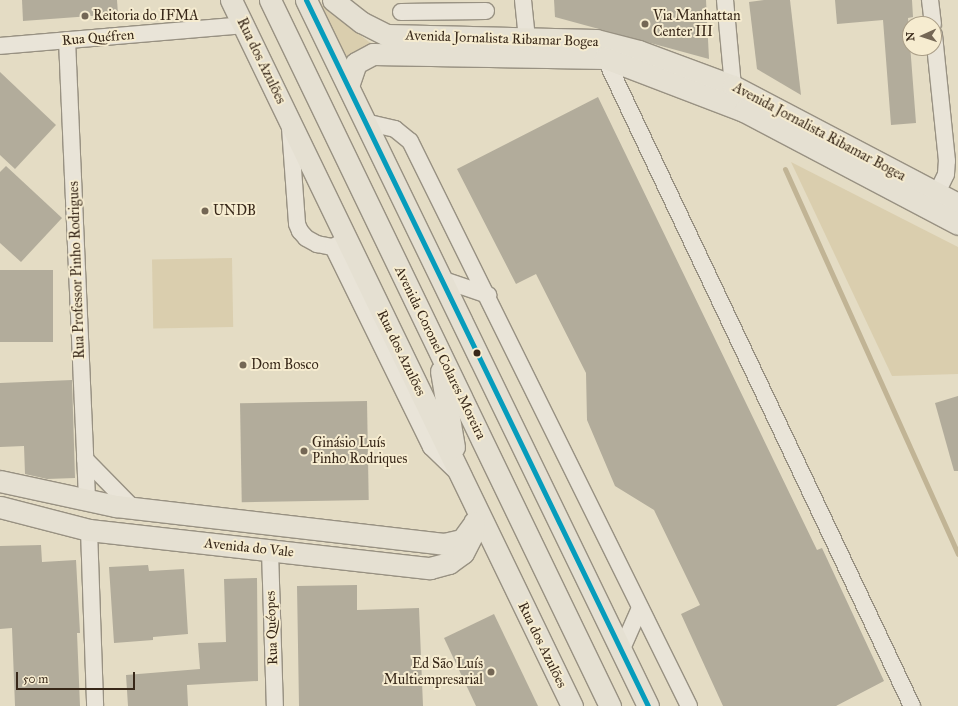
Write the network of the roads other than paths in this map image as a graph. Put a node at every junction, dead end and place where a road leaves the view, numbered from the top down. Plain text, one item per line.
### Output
1 (231, 0) edge
2 (239, 0) edge
3 (270, 0) edge
4 (306, 0) edge
5 (333, 0) edge
6 (523, 0) edge
7 (725, 0) edge
8 (930, 0) edge
9 (486, 6) edge
10 (349, 8) edge
11 (401, 12) dead end
12 (932, 16) edge
13 (243, 25) junction
14 (487, 38) junction
15 (67, 40) junction
16 (0, 46) edge
17 (528, 48) junction
18 (936, 56) edge
19 (605, 58) junction
20 (348, 86) junction
21 (733, 86) junction
22 (290, 121) junction
23 (365, 122) junction
24 (933, 201) junction
25 (958, 204) edge
26 (958, 224) edge
27 (340, 243) junction
28 (441, 279) junction
29 (488, 295) junction
30 (436, 345) junction
31 (85, 460) junction
32 (459, 473) junction
33 (0, 481) edge
34 (34, 490) junction
35 (0, 495) edge
36 (87, 501) junction
37 (0, 507) edge
38 (133, 508) junction
39 (169, 512) junction
40 (475, 515) junction
41 (89, 530) junction
42 (217, 545) junction
43 (270, 550) junction
44 (640, 608) junction
45 (621, 651) junction
46 (95, 706) edge
47 (275, 706) edge
48 (572, 706) edge
49 (610, 706) edge
50 (648, 706) edge
51 (689, 706) edge
52 (912, 706) edge

1 - 13 main road, Rua dos Azulões
2 - 13 main road
3 - 30 main road, Avenida Coronel Colares Moreira
4 - 20 main road
5 - 10 main road, Avenida Jornalista Ribamar Bogea
6 - 17 street
7 - 21 street
8 - 12 street
9 - 11 street
9 - 14 street
10 - 14 main road, Avenida Jornalista Ribamar Bogea
13 - 15 street, Rua Quéfren
13 - 22 main road, Rua dos Azulões
14 - 17 main road, Avenida Jornalista Ribamar Bogea
15 - 16 street, Rua Quéfren
15 - 31 street, Rua Professor Pinho Rodrigues
17 - 19 main road, Avenida Jornalista Ribamar Bogea
17 - 20 main road, Avenida Jornalista Ribamar Bogea
17 - 21 main road, Avenida Jornalista Ribamar Bogea
18 - 24 street
19 - 24 main road, Avenida Jornalista Ribamar Bogea
19 - 52 street
20 - 23 main road
21 - 24 main road, Avenida Jornalista Ribamar Bogea
22 - 27 main road, Rua dos Azulões
22 - 27 street
23 - 28 main road
23 - 29 street
24 - 25 main road, Avenida Jornalista Ribamar Bogea
24 - 26 main road, Avenida Jornalista Ribamar Bogea
27 - 32 main road, Rua dos Azulões
28 - 29 street
28 - 45 main road
29 - 44 street
30 - 32 main road
30 - 49 main road, Avenida Coronel Colares Moreira
31 - 36 street, Rua Professor Pinho Rodrigues
31 - 38 street
32 - 40 main road, Rua dos Azulões
33 - 34 main road, Avenida do Vale
34 - 35 main road
34 - 36 main road, Avenida do Vale
36 - 38 main road, Avenida do Vale
37 - 41 main road, Avenida do Vale
38 - 39 main road, Avenida do Vale
39 - 40 main road, Avenida do Vale
39 - 42 main road
40 - 43 main road, Avenida do Vale
40 - 48 main road, Rua dos Azulões
41 - 42 main road, Avenida do Vale
41 - 46 street
42 - 43 main road, Avenida do Vale
43 - 47 street, Rua Quéopes
44 - 45 street
44 - 51 street
45 - 50 main road

